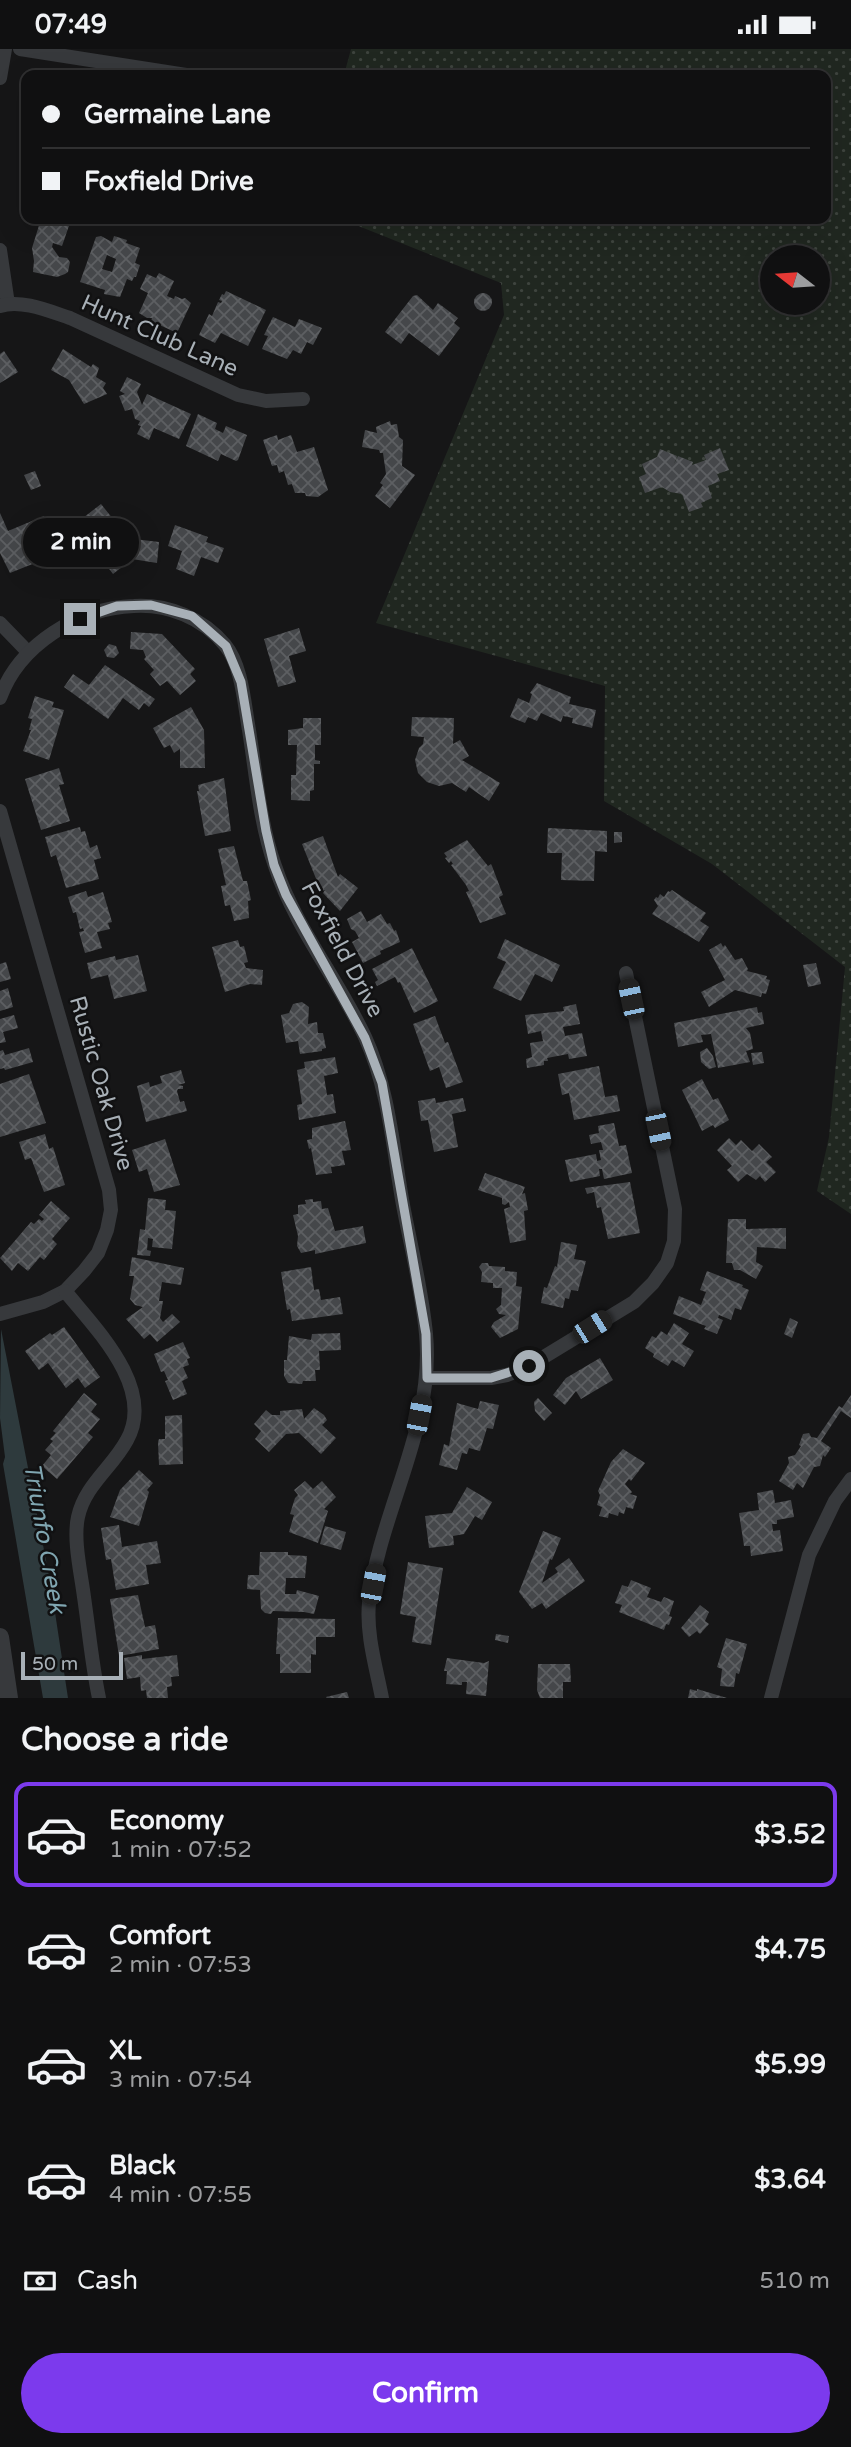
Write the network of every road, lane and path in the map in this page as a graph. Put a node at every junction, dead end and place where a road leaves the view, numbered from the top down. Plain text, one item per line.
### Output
1 (5, 49) edge
2 (20, 49) edge
3 (154, 70) edge
4 (0, 78) edge
5 (0, 250) edge
6 (4, 305) edge
7 (303, 399) dead end
8 (0, 623) edge
9 (28, 652) junction
10 (0, 698) edge
11 (0, 811) edge
12 (626, 973) dead end
13 (65, 1291) junction
14 (0, 1314) edge
15 (427, 1378) junction
16 (851, 1479) edge
17 (0, 1637) edge
18 (9, 1698) edge
19 (99, 1698) edge
20 (383, 1698) edge
21 (771, 1698) edge

1 - 4 street
2 - 3 street
5 - 6 street
6 - 7 street, Hunt Club Lane
8 - 9 street
9 - 10 street
9 - 15 street, Foxfield Drive
11 - 13 street, Rustic Oak Drive
12 - 15 street
13 - 14 street, Rustic Oak Drive
13 - 19 street
15 - 20 street, Foxfield Drive
16 - 21 street
17 - 18 street

